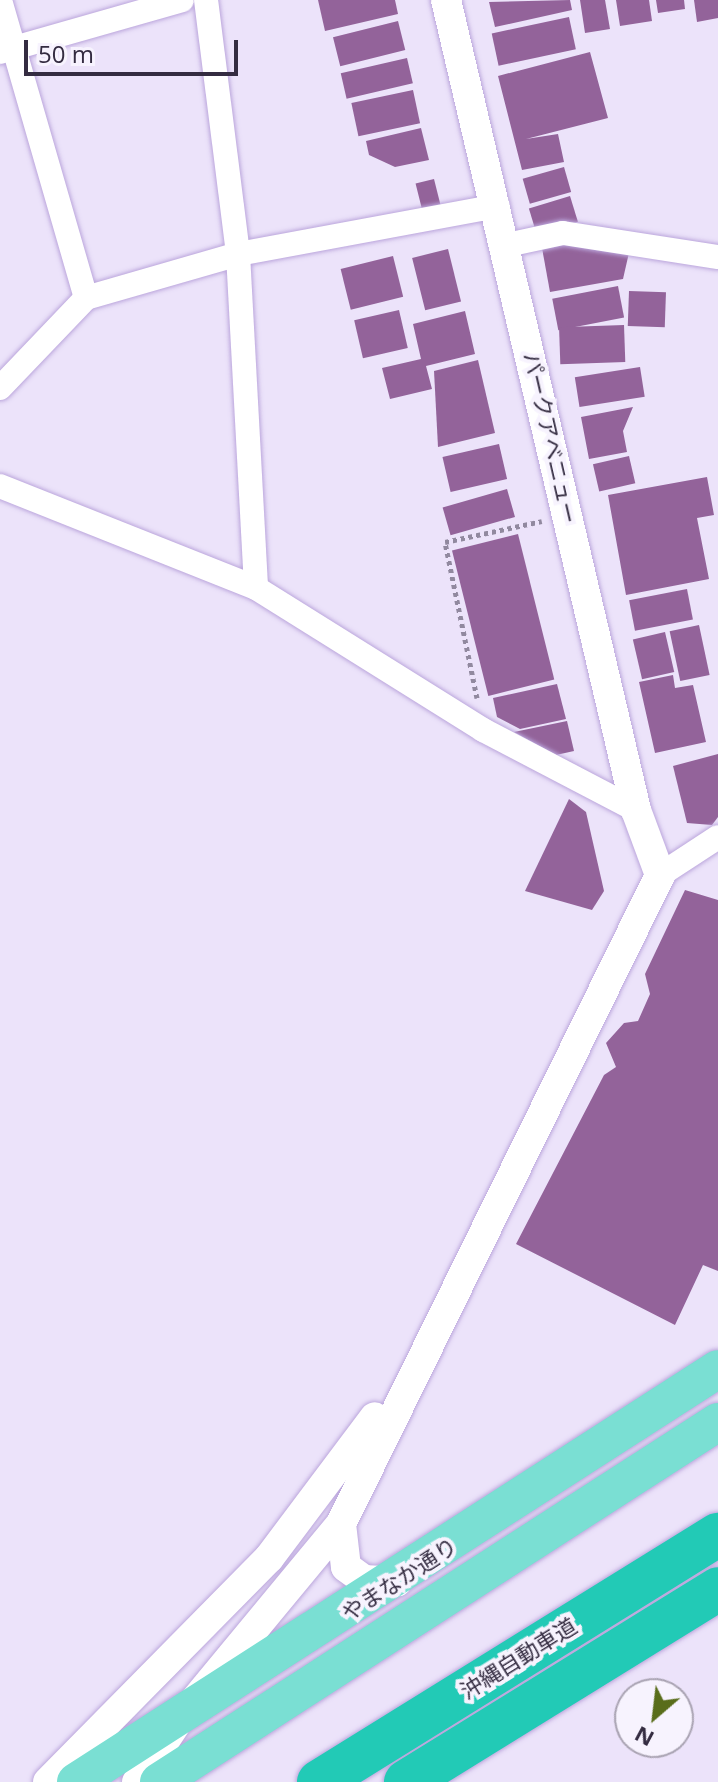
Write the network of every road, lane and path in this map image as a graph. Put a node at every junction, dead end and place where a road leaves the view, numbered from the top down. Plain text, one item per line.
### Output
1 (0, 0) edge
2 (182, 0) edge
3 (206, 0) edge
4 (446, 0) edge
5 (7, 51) edge
6 (498, 206) junction
7 (507, 245) junction
8 (238, 254) junction
9 (718, 257) edge
10 (86, 298) junction
11 (0, 388) edge
12 (0, 486) edge
13 (543, 520) dead end
14 (256, 588) junction
15 (483, 730) junction
16 (636, 810) junction
17 (718, 837) edge
18 (660, 875) junction
19 (718, 1369) edge
20 (408, 1374) junction
21 (718, 1422) edge
22 (341, 1524) junction
23 (718, 1535) edge
24 (397, 1582) junction
25 (718, 1589) edge
26 (128, 1706) junction
27 (158, 1750) edge
28 (48, 1782) edge
29 (76, 1782) edge
30 (137, 1782) edge
31 (319, 1782) edge
32 (406, 1782) edge

1 - 5 street
2 - 5 street
3 - 8 street
4 - 6 street, パークアベニュー
5 - 10 street
6 - 7 street, パークアベニュー
6 - 8 street
7 - 9 street
7 - 16 street, パークアベニュー
8 - 10 street
8 - 14 street
10 - 11 street
12 - 14 street
13 - 15 path
14 - 15 street
15 - 16 street
16 - 18 street, パークアベニュー
17 - 18 street
18 - 20 street
19 - 24 main road, やまなか通り
20 - 22 street
20 - 26 street
21 - 27 main road, やまなか通り
22 - 24 street
22 - 27 street
23 - 31 highway, 沖縄自動車道
24 - 27 main road, やまなか通り
25 - 32 highway, 沖縄自動車道
26 - 27 street
26 - 28 street
27 - 29 main road, やまなか通り
27 - 30 street

